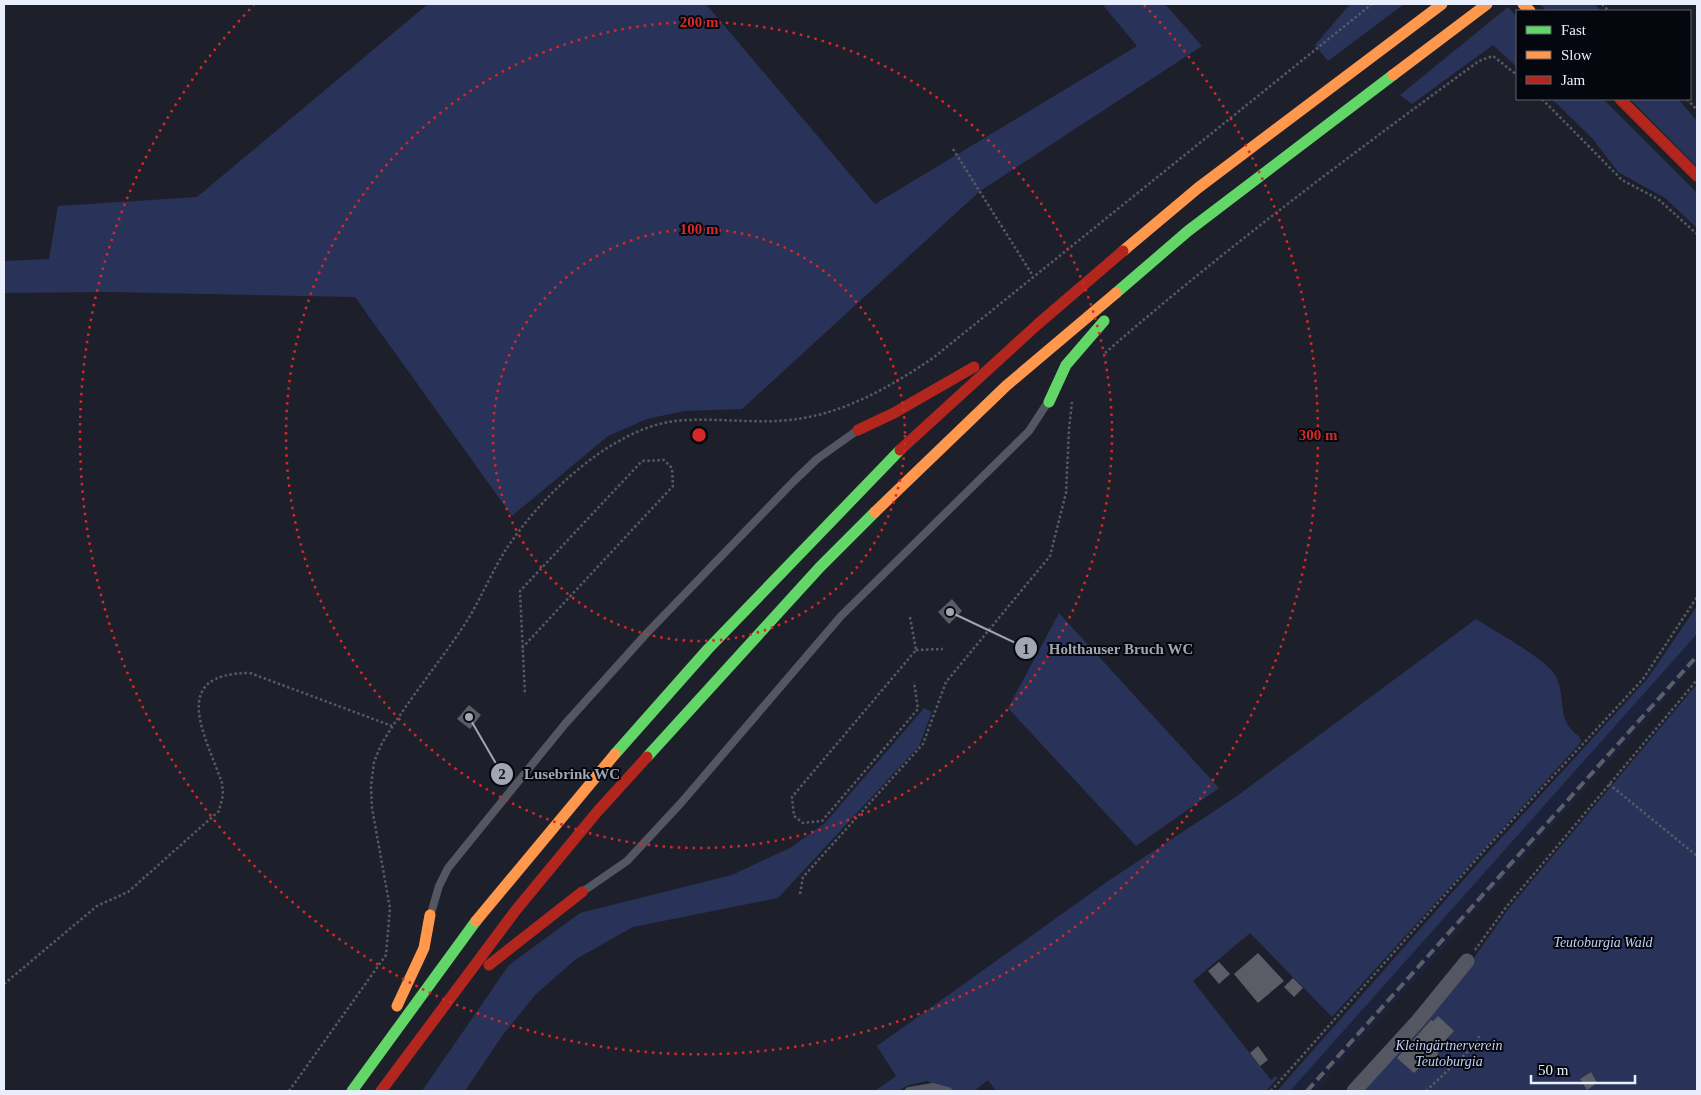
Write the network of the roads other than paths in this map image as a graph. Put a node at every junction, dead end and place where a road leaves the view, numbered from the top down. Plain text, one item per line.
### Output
1 (1442, 4) edge
2 (1486, 4) edge
3 (1621, 100) edge
4 (1697, 176) edge
5 (1188, 231) junction
6 (1038, 324) junction
7 (1048, 402) joint
8 (858, 430) joint
9 (582, 892) joint
10 (430, 914) joint
11 (1467, 961) road end
12 (390, 1016) dead end
13 (418, 1040) junction
14 (356, 1065) dead end
15 (341, 1091) edge
16 (352, 1091) edge
17 (381, 1091) edge
18 (909, 1091) edge
19 (948, 1091) edge
20 (1354, 1091) edge

1 - 6 main road
2 - 5 main road
3 - 4 main road
5 - 7 main road
5 - 13 main road
6 - 8 main road
6 - 16 main road
7 - 9 lane
8 - 10 lane
9 - 13 main road
10 - 12 main road
11 - 20 street
13 - 17 main road
14 - 15 main road
18 - 19 lane

